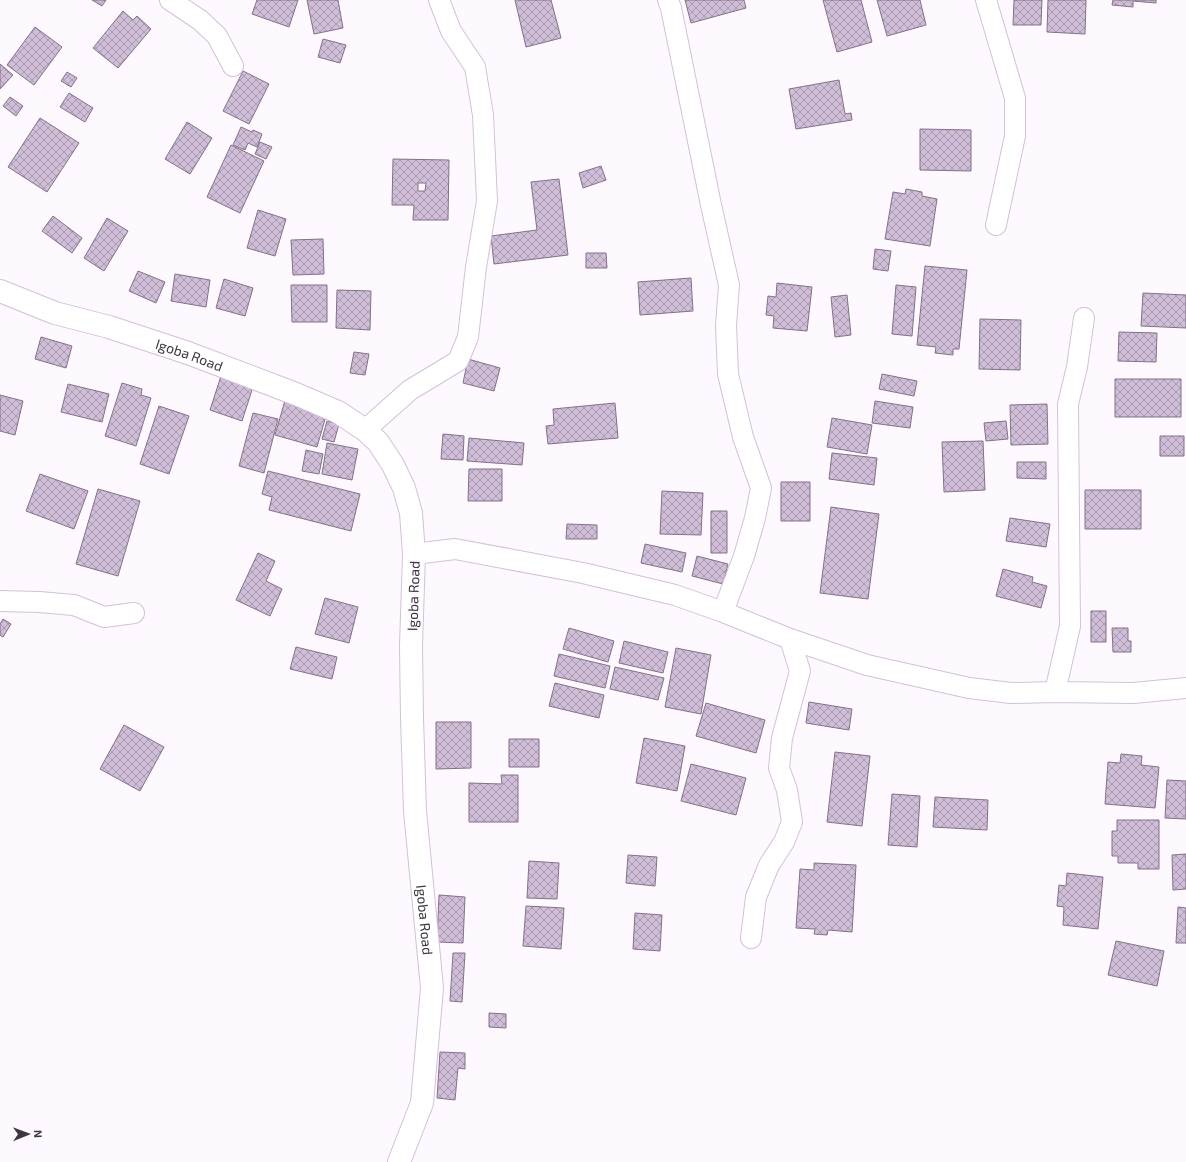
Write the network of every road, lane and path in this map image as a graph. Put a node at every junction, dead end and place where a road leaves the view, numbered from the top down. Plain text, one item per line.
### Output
1 (170, 0) edge
2 (439, 0) edge
3 (668, 0) edge
4 (986, 0) edge
5 (234, 66) dead end
6 (996, 225) dead end
7 (0, 291) edge
8 (1084, 318) dead end
9 (365, 430) junction
10 (414, 554) junction
11 (0, 601) edge
12 (723, 612) junction
13 (134, 613) dead end
14 (790, 639) junction
15 (1186, 688) edge
16 (1056, 692) junction
17 (751, 938) dead end
18 (399, 1162) edge

1 - 5 street
2 - 9 street
3 - 12 street
4 - 6 street
7 - 9 street, Igoba Road
8 - 16 street
9 - 10 street, Igoba Road
10 - 12 street
10 - 18 street, Igoba Road
11 - 13 street
12 - 14 street
14 - 16 street
14 - 17 street
15 - 16 street

